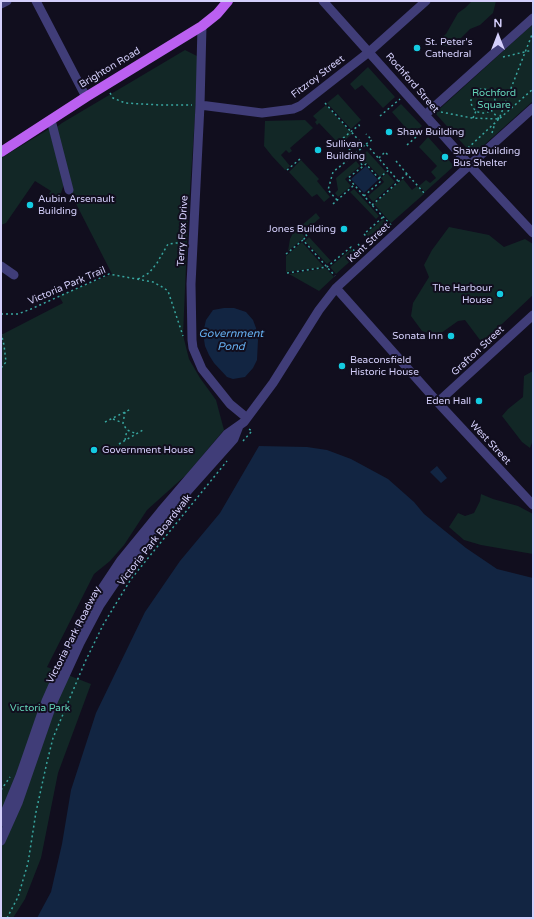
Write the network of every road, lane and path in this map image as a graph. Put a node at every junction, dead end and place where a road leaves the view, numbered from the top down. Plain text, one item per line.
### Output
1 (7, 1) edge
2 (36, 1) edge
3 (228, 1) edge
4 (323, 1) edge
5 (426, 1) edge
6 (1, 4) edge
7 (533, 18) edge
8 (202, 26) junction
9 (533, 32) edge
10 (533, 50) edge
11 (369, 52) junction
12 (526, 52) junction
13 (486, 61) junction
14 (104, 85) junction
15 (533, 88) edge
16 (86, 96) junction
17 (400, 99) dead end
18 (325, 103) dead end
19 (200, 105) junction
20 (533, 108) edge
21 (491, 110) junction
22 (438, 111) dead end
23 (476, 111) junction
24 (425, 115) junction
25 (380, 116) dead end
26 (472, 118) junction
27 (499, 119) junction
28 (52, 120) junction
29 (495, 123) junction
30 (360, 127) dead end
31 (424, 130) dead end
32 (351, 132) junction
33 (366, 134) dead end
34 (491, 139) dead end
35 (344, 142) dead end
36 (366, 144) junction
37 (407, 145) dead end
38 (364, 146) junction
39 (468, 148) dead end
40 (349, 149) dead end
41 (1, 152) edge
42 (354, 155) junction
43 (388, 155) dead end
44 (379, 158) junction
45 (300, 159) dead end
46 (396, 161) dead end
47 (470, 165) junction
48 (363, 166) junction
49 (287, 170) dead end
50 (389, 170) junction
51 (407, 174) junction
52 (379, 178) junction
53 (399, 181) junction
54 (354, 185) junction
55 (69, 190) dead end
56 (425, 194) dead end
57 (364, 196) junction
58 (337, 200) junction
59 (334, 204) dead end
60 (372, 205) junction
61 (383, 217) junction
62 (391, 226) dead end
63 (299, 227) dead end
64 (533, 233) edge
65 (303, 240) junction
66 (372, 242) dead end
67 (193, 243) junction
68 (358, 244) dead end
69 (363, 250) dead end
70 (286, 254) dead end
71 (358, 255) dead end
72 (1, 266) edge
73 (327, 267) junction
74 (287, 273) dead end
75 (14, 275) dead end
76 (335, 276) dead end
77 (138, 279) junction
78 (336, 288) junction
79 (1, 314) edge
80 (533, 315) edge
81 (1, 333) edge
82 (184, 341) dead end
83 (1, 368) edge
84 (438, 402) junction
85 (131, 410) dead end
86 (125, 412) junction
87 (247, 418) junction
88 (113, 419) junction
89 (106, 422) dead end
90 (123, 423) junction
91 (239, 426) junction
92 (127, 430) junction
93 (143, 430) dead end
94 (252, 431) dead end
95 (137, 434) junction
96 (124, 441) junction
97 (242, 443) dead end
98 (119, 444) dead end
99 (231, 456) dead end
100 (533, 505) edge
101 (1, 822) edge
102 (1, 841) edge
103 (7, 918) edge

1 - 6 street
2 - 16 street
3 - 8 main road, Brighton Road
4 - 11 street, Rochford Street
5 - 11 street, Fitzroy Street
7 - 13 street
8 - 14 main road, Brighton Road
8 - 19 street, Terry Fox Drive
9 - 12 path
10 - 12 path
11 - 19 street, Fitzroy Street
11 - 24 street, Rochford Street
12 - 13 path
12 - 27 path
13 - 24 street
14 - 16 main road, Brighton Road
14 - 19 path
15 - 27 path
16 - 28 main road, Brighton Road
17 - 25 path
18 - 32 path
19 - 67 street, Terry Fox Drive
20 - 47 street, Kent Street
21 - 23 path
21 - 23 path
21 - 27 path
22 - 26 path
23 - 26 path
24 - 47 street, Rochford Street
26 - 27 path
27 - 29 path
28 - 41 main road, Brighton Road
28 - 55 street
29 - 34 path
29 - 39 path
30 - 32 path
31 - 37 path
32 - 35 path
32 - 38 path
33 - 36 path
36 - 38 path
36 - 44 path
38 - 42 path
40 - 42 path
42 - 48 path
42 - 58 path
43 - 44 path
44 - 50 path
45 - 49 path
46 - 51 path
47 - 64 street, Rochford Street
47 - 78 street, Kent Street
48 - 52 path
48 - 54 path
50 - 52 path
50 - 53 path
51 - 53 path
51 - 56 path
52 - 57 path
53 - 60 path
54 - 57 path
54 - 58 path
57 - 60 path
58 - 59 path
60 - 61 path
61 - 62 path
61 - 66 path
63 - 65 path
65 - 70 path
65 - 73 path
67 - 77 path
67 - 87 street, Terry Fox Drive
68 - 69 path
71 - 73 path
72 - 75 street
73 - 74 path
73 - 76 path
77 - 79 path, Victoria Park Trail
77 - 82 path, Victoria Park Trail
78 - 84 street, West Street
78 - 87 street, Kent Street
80 - 84 street, Grafton Street
81 - 83 path
84 - 100 street, West Street
85 - 86 path
86 - 88 path
86 - 90 path
87 - 91 street, Victoria Park Roadway
88 - 89 path
88 - 90 path
90 - 92 path
91 - 101 street, Victoria Park Roadway
91 - 102 street, Victoria Park Roadway
92 - 95 path
92 - 96 path
93 - 95 path
94 - 97 path
95 - 96 path
96 - 98 path
99 - 103 path, Victoria Park Boardwalk

